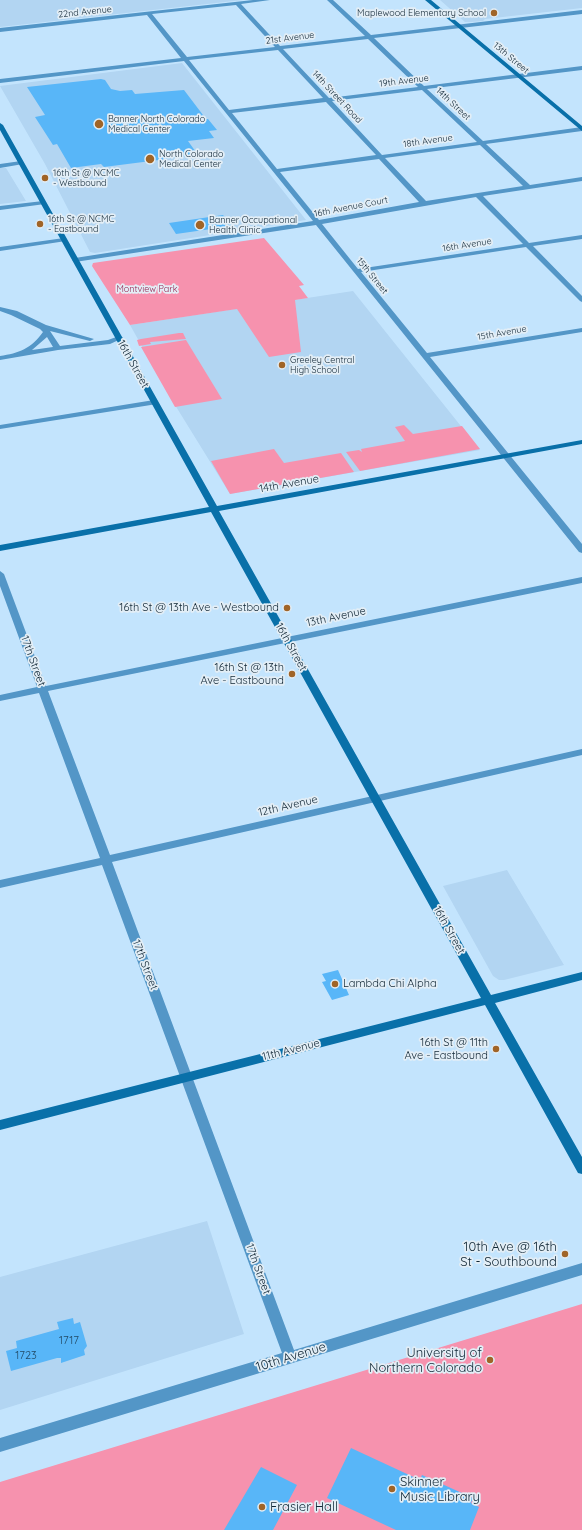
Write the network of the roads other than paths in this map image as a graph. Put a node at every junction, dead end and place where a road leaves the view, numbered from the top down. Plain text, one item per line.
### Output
1 (267, 0) edge
2 (330, 0) edge
3 (428, 0) edge
4 (237, 3) junction
5 (582, 12) edge
6 (148, 13) junction
7 (460, 26) junction
8 (0, 30) edge
9 (369, 37) junction
10 (278, 48) junction
11 (185, 59) junction
12 (582, 68) edge
13 (518, 76) junction
14 (0, 81) edge
15 (423, 88) junction
16 (327, 100) junction
17 (228, 112) junction
18 (0, 125) edge
19 (582, 129) edge
20 (481, 143) junction
21 (380, 156) junction
22 (21, 163) junction
23 (0, 166) edge
24 (276, 171) junction
25 (582, 179) edge
26 (529, 188) junction
27 (478, 195) junction
28 (43, 202) junction
29 (424, 203) junction
30 (0, 208) edge
31 (317, 223) junction
32 (582, 237) edge
33 (64, 240) junction
34 (527, 245) junction
35 (0, 249) edge
36 (75, 260) junction
37 (356, 271) junction
38 (582, 300) edge
39 (0, 309) edge
40 (45, 329) junction
41 (582, 330) edge
42 (119, 338) junction
43 (90, 339) junction
44 (58, 348) junction
45 (23, 355) junction
46 (425, 356) junction
47 (0, 358) edge
48 (154, 402) junction
49 (0, 427) edge
50 (582, 442) edge
51 (506, 456) junction
52 (214, 509) junction
53 (0, 548) edge
54 (582, 550) edge
55 (0, 574) edge
56 (582, 580) edge
57 (287, 639) junction
58 (43, 689) junction
59 (0, 698) edge
60 (582, 752) edge
61 (376, 799) junction
62 (106, 860) junction
63 (0, 884) edge
64 (582, 976) edge
65 (488, 1001) junction
66 (187, 1077) junction
67 (0, 1125) edge
68 (582, 1169) edge
69 (582, 1269) edge
70 (290, 1357) junction
71 (0, 1445) edge

1 - 4 street, 22nd Avenue
2 - 9 street, 14th Street
3 - 7 main road, 13th Street
4 - 6 street, 22nd Avenue
4 - 10 street, 14th Street Road
5 - 7 street, 21st Avenue
6 - 8 street, 22nd Avenue
6 - 11 street, 15th Street
7 - 9 street, 21st Avenue
7 - 13 main road, 13th Street
9 - 10 street, 21st Avenue
9 - 15 street, 14th Street
10 - 11 street, 21st Avenue
10 - 16 street, 14th Street Road
11 - 14 street, 21st Avenue
11 - 17 street, 15th Street
12 - 13 street, 19th Avenue
13 - 15 street, 19th Avenue
13 - 19 main road, 13th Street
15 - 16 street, 19th Avenue
15 - 20 street, 14th Street
16 - 17 street, 19th Avenue
16 - 21 street, 14th Street Road
17 - 24 street, 15th Street
18 - 22 main road, 16th Street
19 - 20 street, 18th Avenue
20 - 21 street, 18th Avenue
20 - 26 street, 14th Street
21 - 24 street, 18th Avenue
21 - 29 street, 14th Street Road
22 - 23 street
22 - 28 main road, 16th Street
24 - 31 street, 15th Street
25 - 26 street, 16th Avenue Court
26 - 27 street, 16th Avenue Court
27 - 29 street, 16th Avenue Court
27 - 34 street
28 - 30 street
28 - 33 main road, 16th Street
29 - 31 street, 16th Avenue Court
31 - 36 street, 16th Avenue Court
31 - 37 street, 15th Street
32 - 34 street, 16th Avenue
33 - 35 street
33 - 36 main road, 16th Street
34 - 37 street, 16th Avenue
34 - 38 street
36 - 42 main road, 16th Street
37 - 46 street, 15th Street
39 - 40 street
40 - 43 street
40 - 44 street
40 - 45 street
41 - 46 street, 15th Avenue
42 - 43 street
42 - 44 street
42 - 48 main road, 16th Street
43 - 44 street
44 - 45 street
45 - 47 street
46 - 51 street, 15th Street
48 - 49 street
48 - 52 main road, 16th Street
50 - 51 main road, 14th Avenue
51 - 52 main road, 14th Avenue
51 - 54 street, 15th Street
52 - 53 main road, 14th Avenue
52 - 57 main road, 16th Street
55 - 58 street, 17th Street
56 - 57 street, 13th Avenue
57 - 58 street, 13th Avenue
57 - 61 main road, 16th Street
58 - 59 street, 13th Avenue
58 - 62 street, 17th Street
60 - 61 street, 12th Avenue
61 - 62 street, 12th Avenue
61 - 65 main road, 16th Street
62 - 63 street, 12th Avenue
62 - 66 street, 17th Street
64 - 65 main road, 11th Avenue
65 - 66 main road, 11th Avenue
65 - 68 main road, 16th Street
66 - 67 main road, 11th Avenue
66 - 70 street, 17th Street
69 - 70 street, 10th Avenue
70 - 71 street, 10th Avenue

